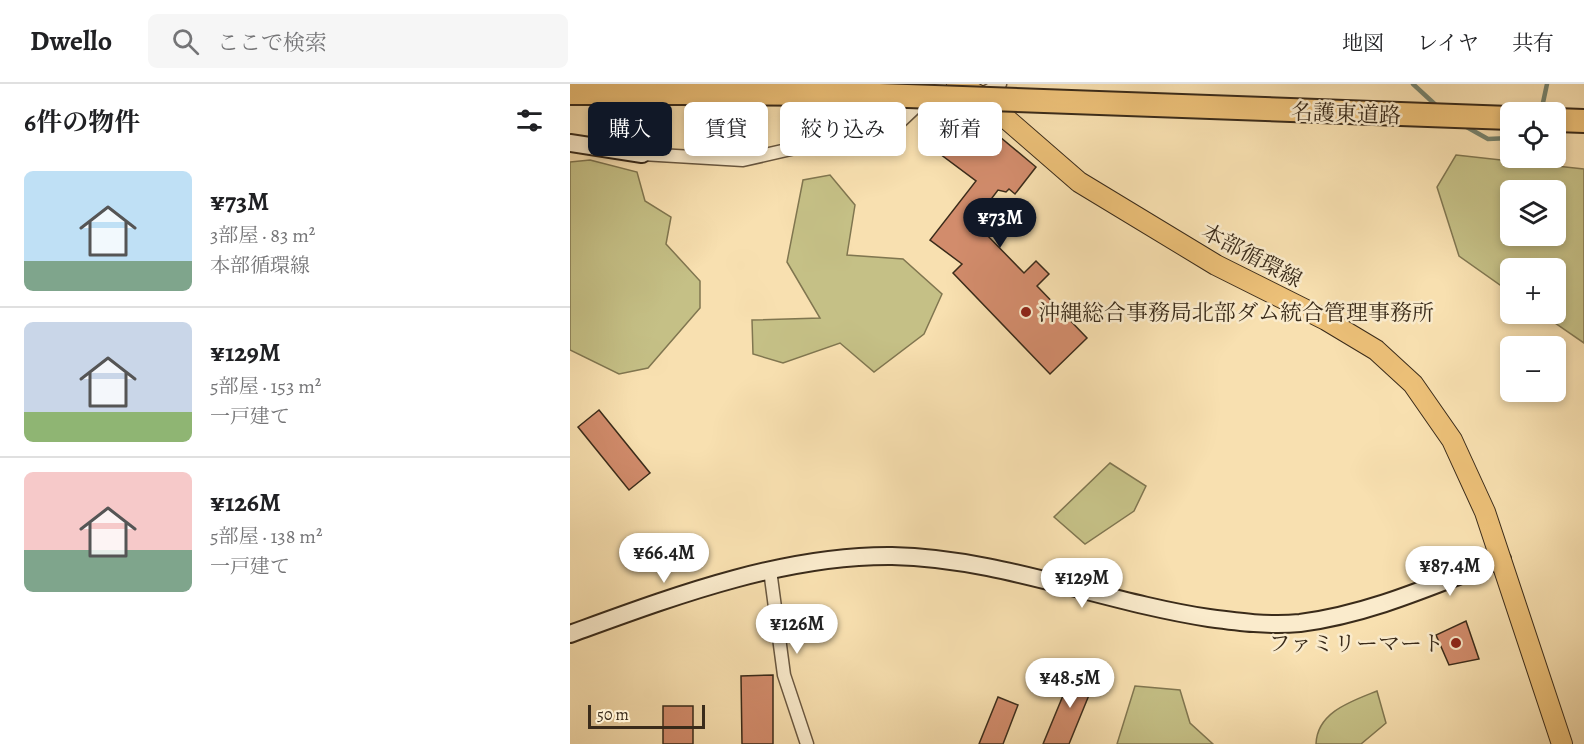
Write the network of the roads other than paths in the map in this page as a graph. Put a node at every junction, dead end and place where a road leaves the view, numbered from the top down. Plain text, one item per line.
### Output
1 (940, 84) edge
2 (957, 84) edge
3 (1000, 84) edge
4 (570, 93) edge
5 (980, 96) junction
6 (1500, 118) edge
7 (1566, 120) edge
8 (1584, 121) edge
9 (570, 143) edge
10 (588, 146) edge
11 (672, 155) edge
12 (1502, 559) junction
13 (770, 570) junction
14 (570, 634) edge
15 (807, 744) edge
16 (1562, 744) edge

1 - 11 street
2 - 5 main road, 本部循環線
3 - 5 street
4 - 6 highway, 名護東道路, bridge
5 - 12 main road, 本部循環線
7 - 8 highway
9 - 10 street
12 - 13 street
12 - 16 main road, 本部循環線
13 - 14 street
13 - 15 street

